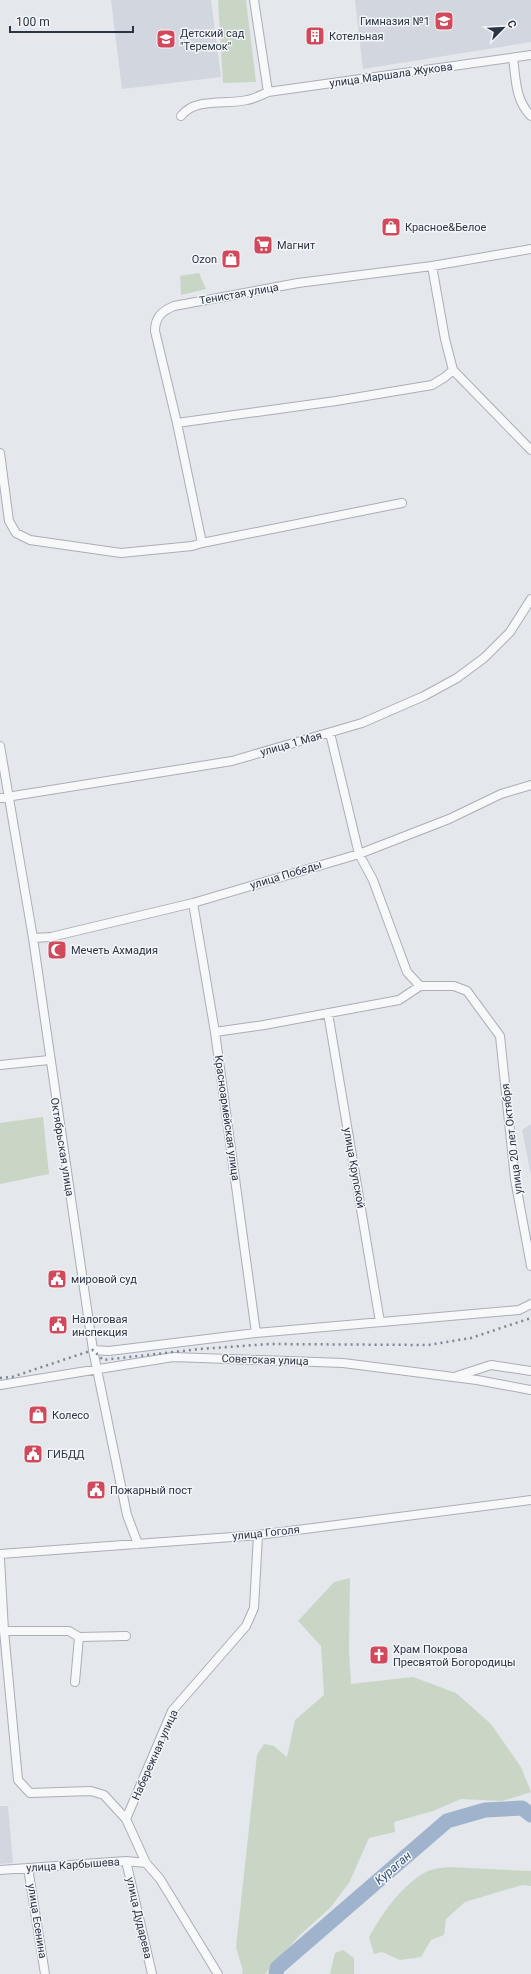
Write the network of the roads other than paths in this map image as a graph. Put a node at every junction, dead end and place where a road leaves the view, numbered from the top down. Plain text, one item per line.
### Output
1 (254, 0) edge
2 (531, 55) edge
3 (513, 58) junction
4 (268, 92) junction
5 (181, 116) dead end
6 (531, 116) edge
7 (531, 249) edge
8 (432, 266) junction
9 (453, 370) junction
10 (177, 423) junction
11 (531, 450) edge
12 (0, 453) edge
13 (402, 503) dead end
14 (202, 543) junction
15 (531, 599) edge
16 (330, 733) junction
17 (0, 746) edge
18 (531, 785) edge
19 (4, 797) edge
20 (359, 854) junction
21 (193, 903) junction
22 (33, 938) junction
23 (420, 986) junction
24 (328, 1013) junction
25 (215, 1032) junction
26 (49, 1060) junction
27 (0, 1065) edge
28 (531, 1266) edge
29 (531, 1304) edge
30 (380, 1322) junction
31 (256, 1333) junction
32 (93, 1350) junction
33 (97, 1369) junction
34 (531, 1371) edge
35 (455, 1377) junction
36 (0, 1385) edge
37 (531, 1390) edge
38 (531, 1500) edge
39 (258, 1535) junction
40 (138, 1544) junction
41 (0, 1554) edge
42 (0, 1559) edge
43 (4, 1631) junction
44 (126, 1636) dead end
45 (78, 1637) junction
46 (75, 1682) dead end
47 (126, 1819) junction
48 (126, 1861) junction
49 (146, 1863) junction
50 (28, 1868) junction
51 (0, 1870) edge
52 (46, 1974) edge
53 (152, 1974) edge
54 (218, 1974) edge

1 - 4 street
2 - 3 street, улица Маршала Жукова
3 - 4 street, улица Маршала Жукова
3 - 6 street
4 - 5 street, улица Маршала Жукова
7 - 8 street
8 - 9 street
8 - 10 street, Тенистая улица
9 - 10 street
9 - 11 street
10 - 14 street, Тенистая улица
12 - 14 street
13 - 14 street
15 - 16 street, улица 1 Мая
16 - 19 street, улица 1 Мая
16 - 20 street
17 - 19 street, Октябрьская улица
18 - 20 street, улица Победы
19 - 22 street, Октябрьская улица
20 - 21 street, улица Победы
20 - 23 street
21 - 22 street, улица Победы
21 - 25 street, Красноармейская улица
22 - 26 street, Октябрьская улица
23 - 24 street
23 - 28 street, улица 20 лет Октября
24 - 25 street
24 - 30 street, улица Крупской
25 - 31 street, Красноармейская улица
26 - 27 street
26 - 32 street, Октябрьская улица
29 - 30 street
30 - 31 street
31 - 32 street
32 - 33 street, Октябрьская улица
33 - 35 street, Советская улица
33 - 36 street, Советская улица
33 - 40 street, Октябрьская улица
34 - 35 street
35 - 37 street, Советская улица
38 - 39 street, улица Гоголя
39 - 40 street, улица Гоголя
39 - 47 street, Набережная улица
40 - 41 street, улица Гоголя
42 - 43 street
43 - 45 street
43 - 47 street
44 - 45 street
45 - 46 street
47 - 49 street
48 - 49 street, улица Карбышева
48 - 50 street, улица Карбышева
48 - 53 street, улица Дударева
49 - 54 street
50 - 51 street, улица Карбышева
50 - 52 street, улица Есенина

